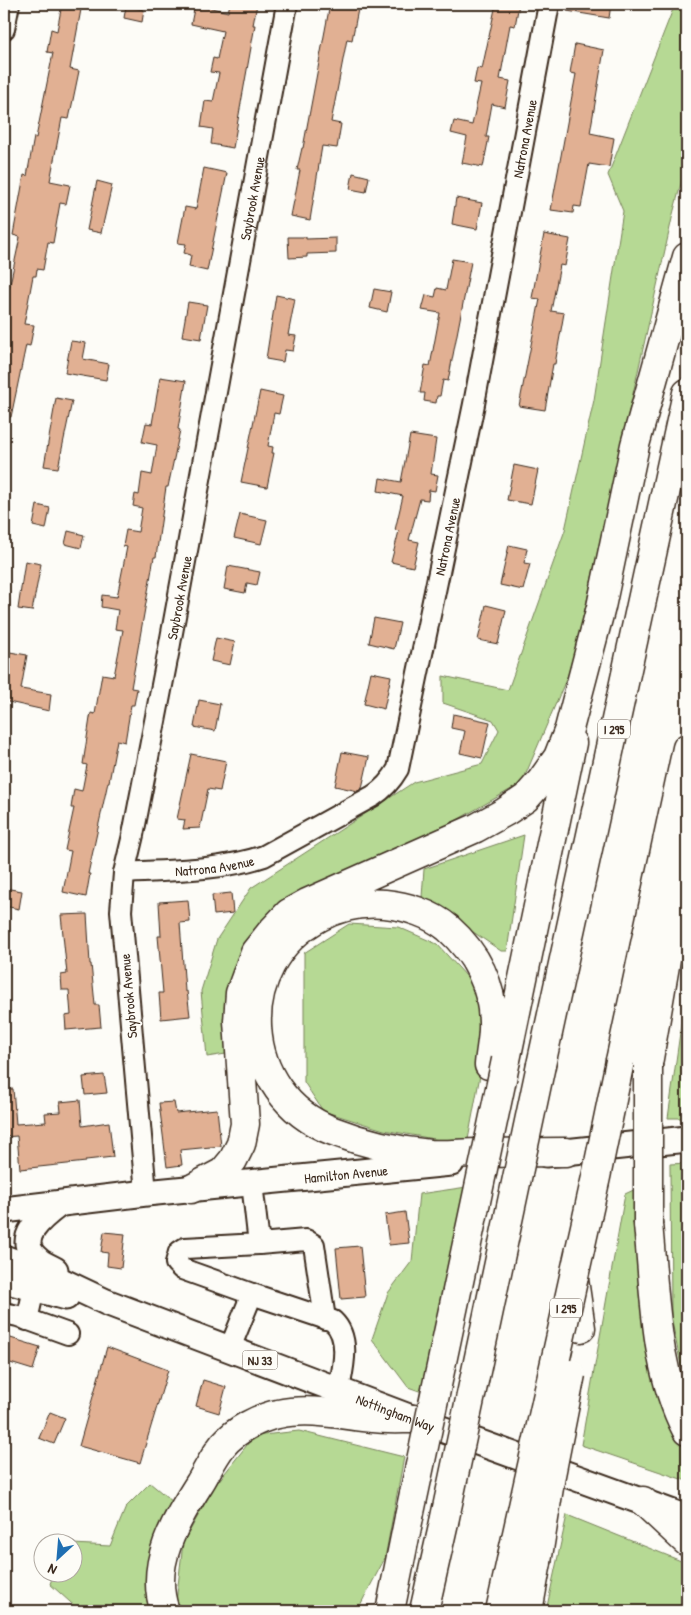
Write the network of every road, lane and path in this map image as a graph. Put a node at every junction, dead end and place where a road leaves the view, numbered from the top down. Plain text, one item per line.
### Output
1 (8, 4) edge
2 (287, 4) edge
3 (548, 4) edge
4 (4, 29) edge
5 (687, 257) edge
6 (687, 393) edge
7 (592, 638) junction
8 (687, 748) edge
9 (687, 838) edge
10 (124, 873) junction
11 (498, 1063) junction
12 (687, 1139) edge
13 (566, 1152) junction
14 (252, 1183) junction
15 (191, 1189) junction
16 (146, 1193) junction
17 (60, 1204) junction
18 (4, 1210) edge
19 (259, 1244) junction
20 (4, 1258) edge
21 (4, 1280) edge
22 (34, 1289) junction
23 (252, 1294) junction
24 (106, 1302) junction
25 (4, 1313) edge
26 (325, 1319) junction
27 (27, 1320) junction
28 (68, 1334) dead end
29 (230, 1348) junction
30 (339, 1390) junction
31 (414, 1418) junction
32 (687, 1432) edge
33 (643, 1501) junction
34 (687, 1518) edge
35 (687, 1542) edge
36 (524, 1559) junction
37 (398, 1578) junction
38 (165, 1611) edge
39 (376, 1611) edge
40 (390, 1611) edge
41 (424, 1611) edge
42 (500, 1611) edge
43 (528, 1611) edge

1 - 4 street
2 - 10 street, Saybrook Avenue
3 - 10 street, Natrona Avenue
5 - 7 highway
6 - 41 highway, I 295, bridge
7 - 11 highway
7 - 15 highway
8 - 36 highway, bridge
9 - 32 highway, bridge
10 - 16 street, Saybrook Avenue
11 - 13 highway
11 - 37 highway, bridge
12 - 13 main road, Hamilton Avenue
13 - 14 main road, Hamilton Avenue
14 - 15 main road, Hamilton Avenue
14 - 19 street
15 - 16 main road, Hamilton Avenue
16 - 17 main road, Hamilton Avenue
17 - 18 main road, Hamilton Avenue
17 - 24 main road
19 - 23 street
19 - 26 street
20 - 24 main road, Nottingham Way / NJ 33
21 - 22 main road, Nottingham Way / NJ 33
22 - 24 main road, Nottingham Way / NJ 33
22 - 27 street
23 - 26 street
23 - 29 street
24 - 29 main road, Nottingham Way / NJ 33
25 - 27 street
26 - 30 street
27 - 28 street
29 - 30 main road, Nottingham Way / NJ 33
30 - 31 main road, Nottingham Way / NJ 33
31 - 33 main road, Nottingham Way / NJ 33
31 - 38 highway
33 - 34 main road, Nottingham Way / NJ 33
33 - 35 highway
36 - 42 highway
36 - 43 highway
37 - 39 highway
37 - 40 highway

